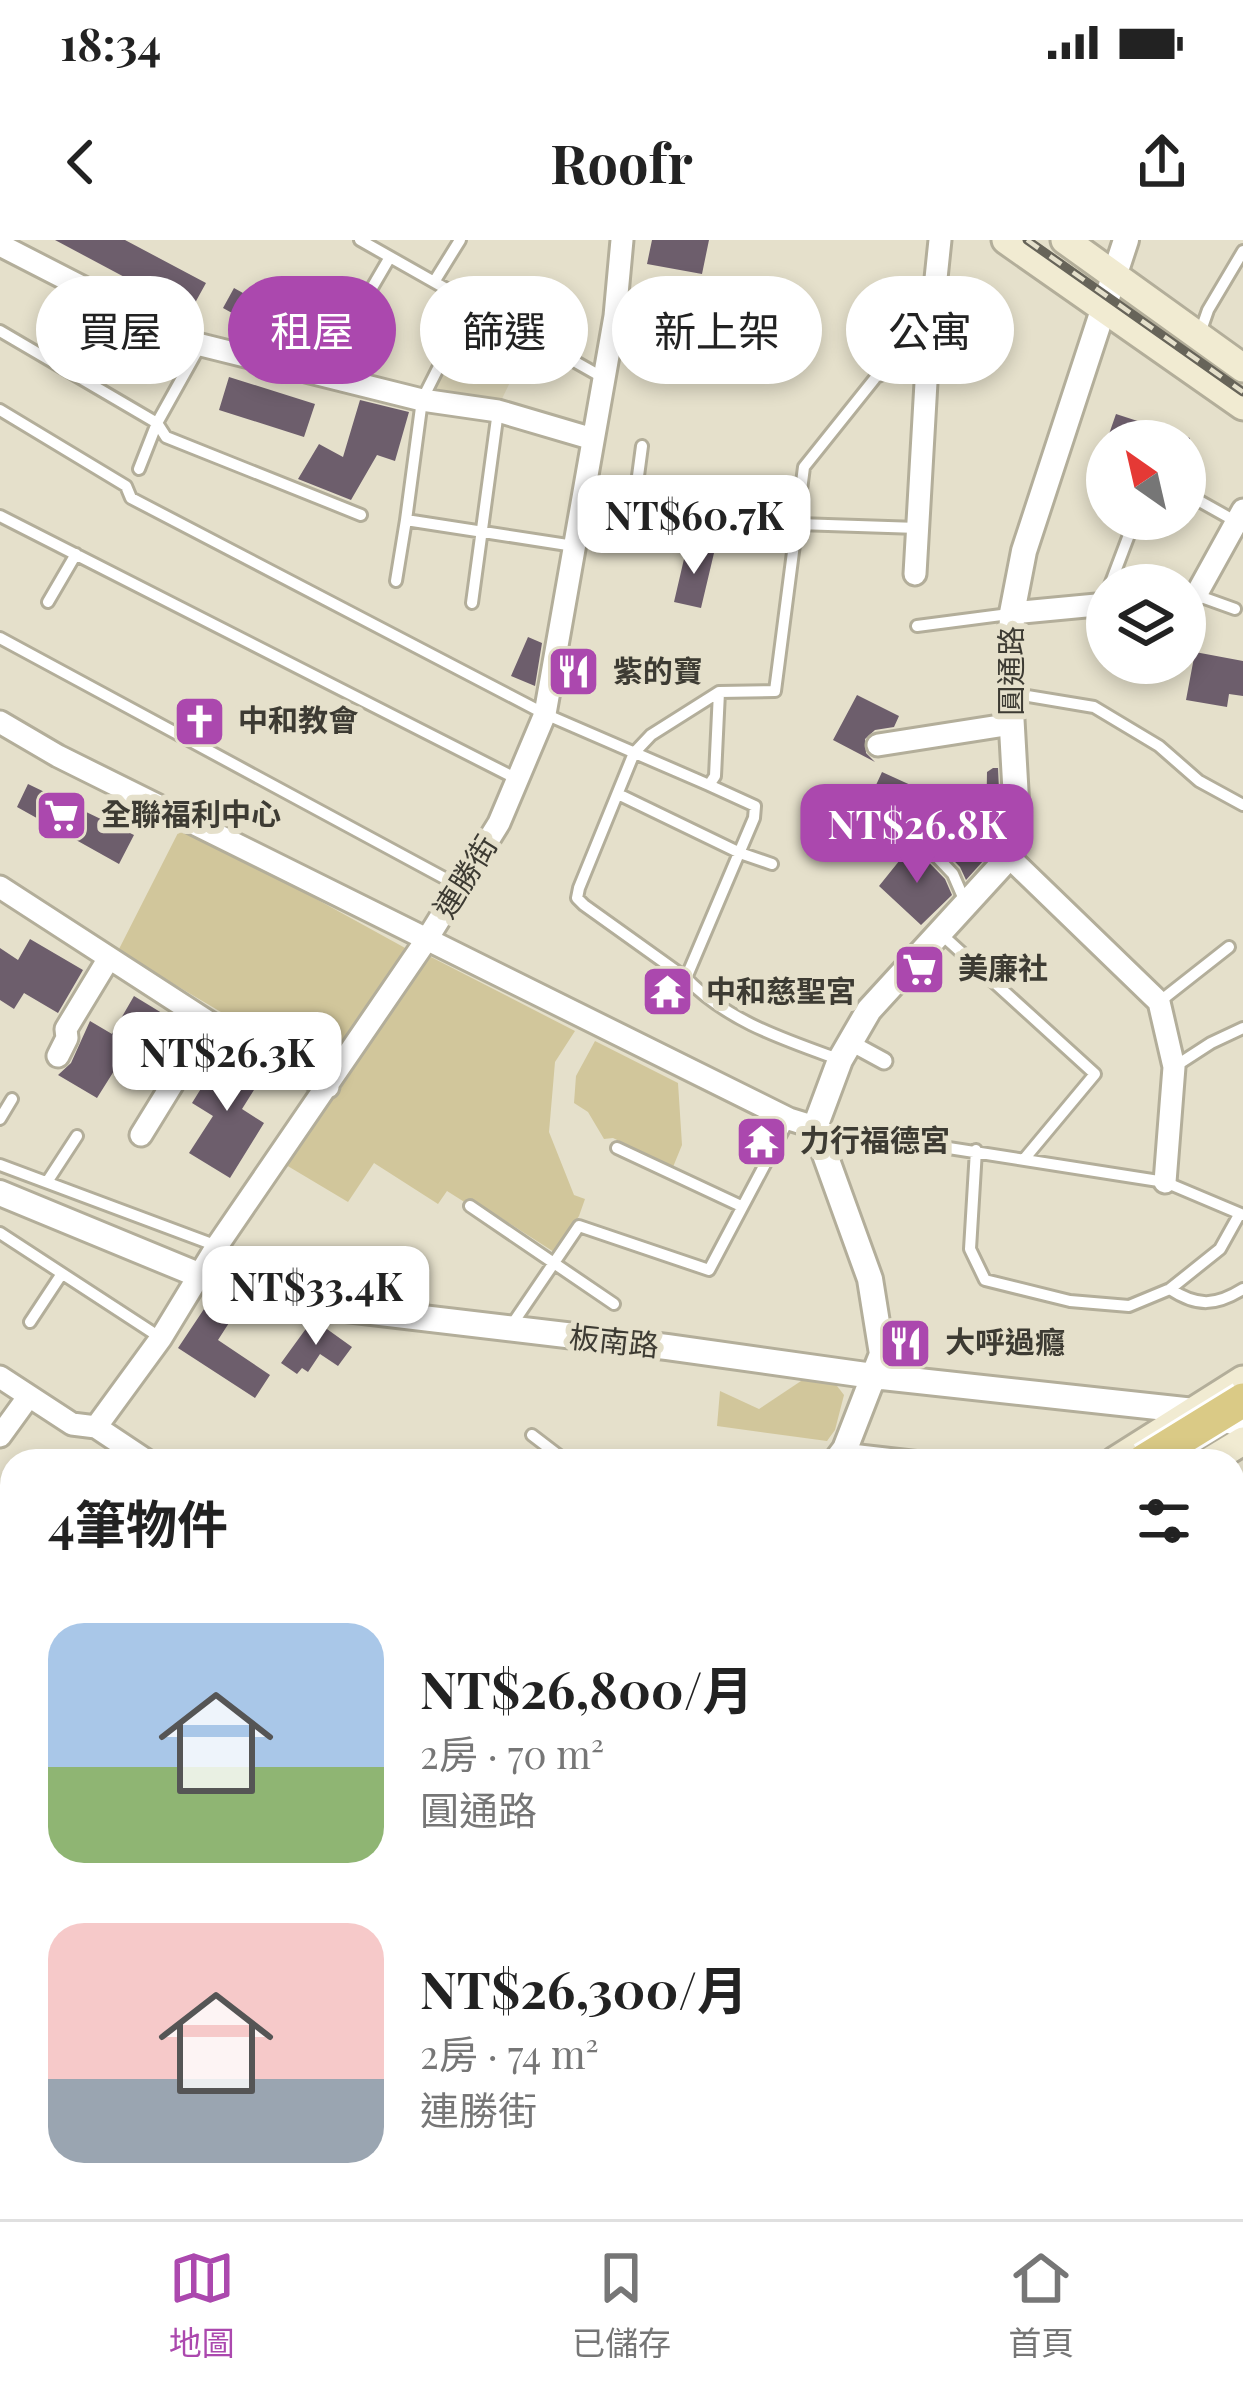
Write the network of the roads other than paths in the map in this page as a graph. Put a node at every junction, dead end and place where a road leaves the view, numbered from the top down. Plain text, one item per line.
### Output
1 (360, 240) edge
2 (460, 240) edge
3 (622, 240) edge
4 (940, 240) edge
5 (1006, 240) edge
6 (1065, 240) edge
7 (1126, 240) edge
8 (0, 245) edge
9 (1243, 250) edge
10 (390, 257) junction
11 (1114, 275) junction
12 (62, 276) edge
13 (379, 276) edge
14 (423, 276) edge
15 (438, 276) edge
16 (619, 276) edge
17 (936, 276) edge
18 (1105, 308) junction
19 (0, 331) edge
20 (612, 333) edge
21 (1199, 336) junction
22 (204, 345) edge
23 (1243, 368) edge
24 (588, 369) edge
25 (604, 378) junction
26 (176, 384) edge
27 (430, 384) edge
28 (870, 384) edge
29 (926, 384) edge
30 (422, 400) junction
31 (1243, 406) edge
32 (0, 410) edge
33 (498, 411) junction
34 (158, 423) junction
35 (593, 439) junction
36 (642, 446) dead end
37 (139, 469) dead end
38 (586, 484) junction
39 (1206, 503) edge
40 (361, 515) dead end
41 (5, 518) edge
42 (1241, 519) edge
43 (406, 520) junction
44 (798, 524) junction
45 (918, 528) junction
46 (482, 531) junction
47 (0, 536) edge
48 (574, 546) junction
49 (76, 554) junction
50 (1206, 572) edge
51 (915, 574) dead end
52 (396, 581) dead end
53 (1086, 601) edge
54 (1206, 601) edge
55 (48, 602) dead end
56 (472, 603) dead end
57 (1235, 609) dead end
58 (1012, 613) junction
59 (917, 626) dead end
60 (0, 638) edge
61 (719, 692) junction
62 (1010, 693) junction
63 (544, 714) junction
64 (0, 722) edge
65 (1012, 724) junction
66 (878, 745) dead end
67 (634, 753) junction
68 (518, 779) junction
69 (710, 784) junction
70 (618, 794) junction
71 (1243, 806) edge
72 (920, 839) dead end
73 (740, 853) junction
74 (1009, 857) junction
75 (772, 864) dead end
76 (0, 887) edge
77 (461, 887) junction
78 (966, 904) junction
79 (940, 933) junction
80 (428, 939) junction
81 (1229, 947) dead end
82 (109, 958) junction
83 (686, 978) junction
84 (1159, 1002) junction
85 (210, 1023) junction
86 (1243, 1028) edge
87 (845, 1051) junction
88 (58, 1056) dead end
89 (884, 1061) dead end
90 (1174, 1067) junction
91 (328, 1087) junction
92 (12, 1099) dead end
93 (0, 1119) edge
94 (789, 1119) junction
95 (815, 1127) junction
96 (76, 1136) dead end
97 (141, 1136) dead end
98 (617, 1148) dead end
99 (976, 1150) junction
100 (1025, 1158) junction
101 (0, 1165) edge
102 (47, 1182) junction
103 (1166, 1182) junction
104 (0, 1193) edge
105 (470, 1206) dead end
106 (740, 1206) junction
107 (1241, 1215) edge
108 (0, 1233) edge
109 (217, 1246) junction
110 (556, 1263) junction
111 (61, 1275) junction
112 (202, 1276) junction
113 (1170, 1288) junction
114 (1243, 1289) edge
115 (614, 1304) dead end
116 (30, 1322) dead end
117 (508, 1331) junction
118 (161, 1338) junction
119 (873, 1376) junction
120 (0, 1377) edge
121 (1243, 1380) edge
122 (29, 1396) junction
123 (1193, 1411) junction
124 (96, 1426) junction
125 (1236, 1433) edge
126 (532, 1435) dead end
127 (0, 1436) edge
128 (130, 1449) edge
129 (550, 1449) edge
130 (843, 1449) edge
131 (1134, 1449) edge
132 (1183, 1449) edge
133 (1195, 1449) edge
134 (1207, 1449) edge

1 - 10 lane
2 - 15 lane
3 - 16 street, 連勝街
4 - 17 street
5 - 18 main road
6 - 11 main road
7 - 11 street, 圓通路
8 - 12 street
9 - 21 lane
10 - 13 lane
10 - 14 lane
11 - 18 street, 圓通路
11 - 21 main road
18 - 31 main road
18 - 58 street, 圓通路
19 - 34 lane
20 - 25 street, 連勝街
21 - 23 main road
22 - 30 street
24 - 25 lane
25 - 35 street, 連勝街
26 - 34 lane
27 - 30 lane
28 - 44 lane
29 - 45 street
30 - 33 street
30 - 43 lane
32 - 63 lane
33 - 35 street
33 - 46 lane
34 - 37 lane
34 - 40 lane
35 - 38 street, 連勝街
36 - 38 lane
38 - 48 street, 連勝街
39 - 42 lane
41 - 47 lane
41 - 49 lane
42 - 50 street
43 - 46 lane
43 - 52 lane
44 - 45 lane
44 - 61 lane
45 - 51 street
46 - 48 lane
46 - 56 lane
48 - 63 street, 連勝街
49 - 55 lane
49 - 68 lane
53 - 58 street
54 - 57 lane
58 - 59 lane
58 - 62 street, 圓通路
60 - 77 lane
61 - 67 lane
61 - 69 lane
62 - 65 street, 圓通路
62 - 71 lane
63 - 67 lane
63 - 68 street, 連勝街
64 - 80 street
65 - 66 street
65 - 74 street, 圓通路
67 - 69 lane
67 - 70 lane
68 - 77 street, 連勝街
69 - 73 lane
70 - 73 lane
70 - 83 lane
72 - 78 lane
73 - 75 lane
73 - 83 lane
74 - 78 street
74 - 84 street
76 - 82 street
77 - 80 street, 連勝街
78 - 79 street
79 - 87 street
79 - 100 lane
80 - 91 street, 連勝街
80 - 94 street
81 - 84 lane
82 - 85 street
82 - 88 street
83 - 87 lane
84 - 90 street
85 - 91 street
85 - 97 street
86 - 90 lane
87 - 89 street
87 - 95 street
90 - 103 street
91 - 109 street, 連勝街
92 - 93 lane
94 - 95 street
94 - 106 lane
95 - 99 lane
95 - 119 street
96 - 102 lane
98 - 106 lane
99 - 100 lane
99 - 113 lane
100 - 103 lane
101 - 102 lane
102 - 109 lane
103 - 107 lane
104 - 112 street, 板南路
105 - 110 lane
106 - 110 lane
107 - 113 lane
108 - 111 lane
109 - 112 street, 連勝街
110 - 115 lane
110 - 117 lane
111 - 116 lane
111 - 118 lane
112 - 117 street, 板南路
112 - 118 street, 連勝街
113 - 114 lane
117 - 119 street, 板南路
118 - 124 street, 連勝街
119 - 123 street, 板南路
119 - 130 street
120 - 122 street
121 - 123 main road
122 - 124 street
122 - 127 street
123 - 125 street, 板南路
123 - 131 main road
124 - 128 street
125 - 132 highway, bridge
125 - 133 main road
125 - 134 highway
126 - 129 lane

